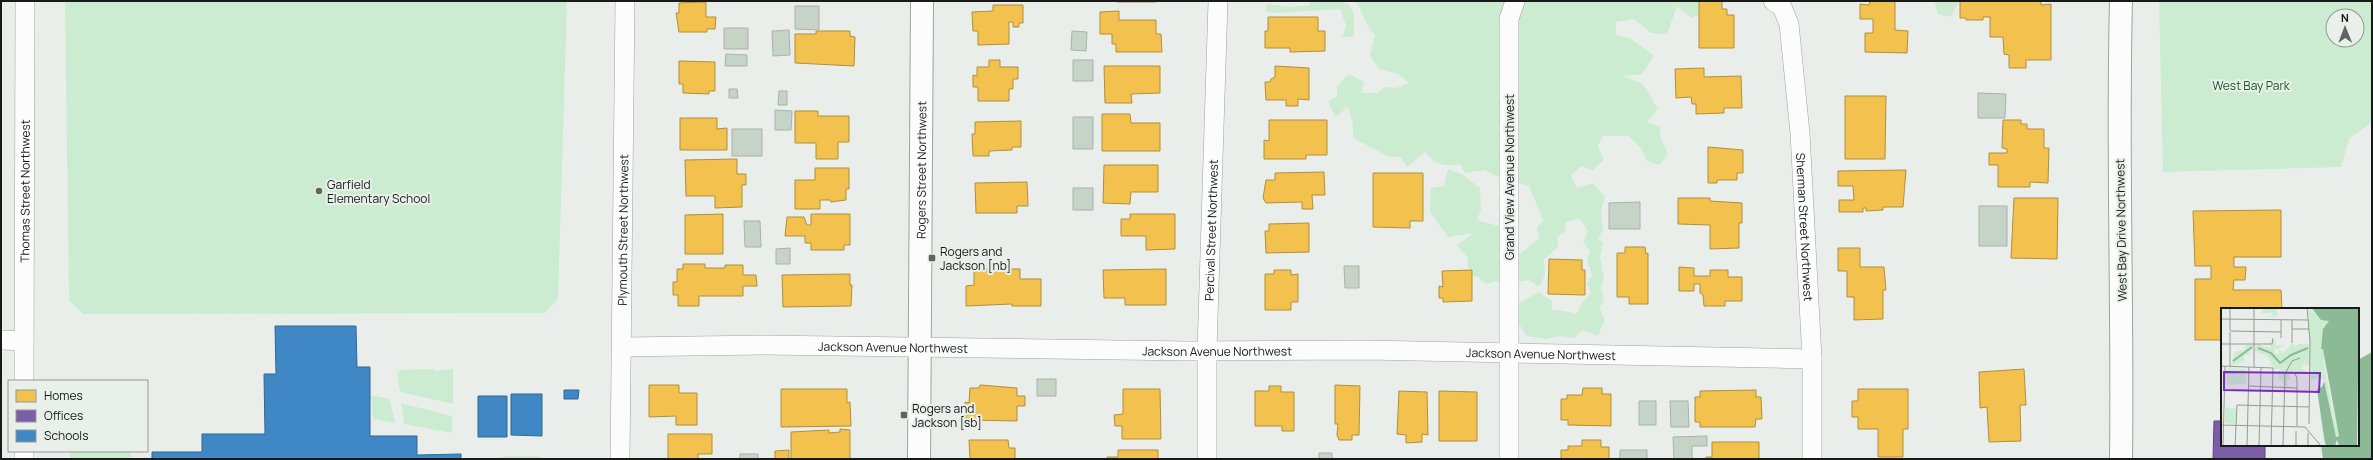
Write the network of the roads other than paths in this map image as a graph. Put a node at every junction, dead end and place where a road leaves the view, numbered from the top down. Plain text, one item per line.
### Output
1 (25, 1) edge
2 (625, 1) edge
3 (922, 1) edge
4 (1218, 1) edge
5 (1515, 1) edge
6 (1773, 1) edge
7 (2121, 1) edge
8 (1, 340) edge
9 (24, 341) junction
10 (622, 347) junction
11 (920, 348) junction
12 (1207, 350) junction
13 (1510, 353) junction
14 (1812, 359) junction
15 (24, 380) edge
16 (620, 459) edge
17 (919, 459) edge
18 (1208, 459) edge
19 (1509, 459) edge
20 (1812, 459) edge
21 (2121, 459) edge

1 - 9 street, Thomas Street Northwest
2 - 10 street, Plymouth Street Northwest
3 - 11 street, Rogers Street Northwest
4 - 12 street, Percival Street Northwest
5 - 13 street, Grand View Avenue Northwest
6 - 14 street, Sherman Street Northwest
7 - 21 street, West Bay Drive Northwest
8 - 9 street
9 - 15 street, Thomas Street Northwest
10 - 11 street, Jackson Avenue Northwest
10 - 16 street, Plymouth Street Northwest
11 - 12 street, Jackson Avenue Northwest
11 - 17 street, Rogers Street Northwest
12 - 13 street, Jackson Avenue Northwest
12 - 18 street, Percival Street Northwest
13 - 14 street, Jackson Avenue Northwest
13 - 19 street, Grand View Avenue Northwest
14 - 20 street, Sherman Street Northwest

